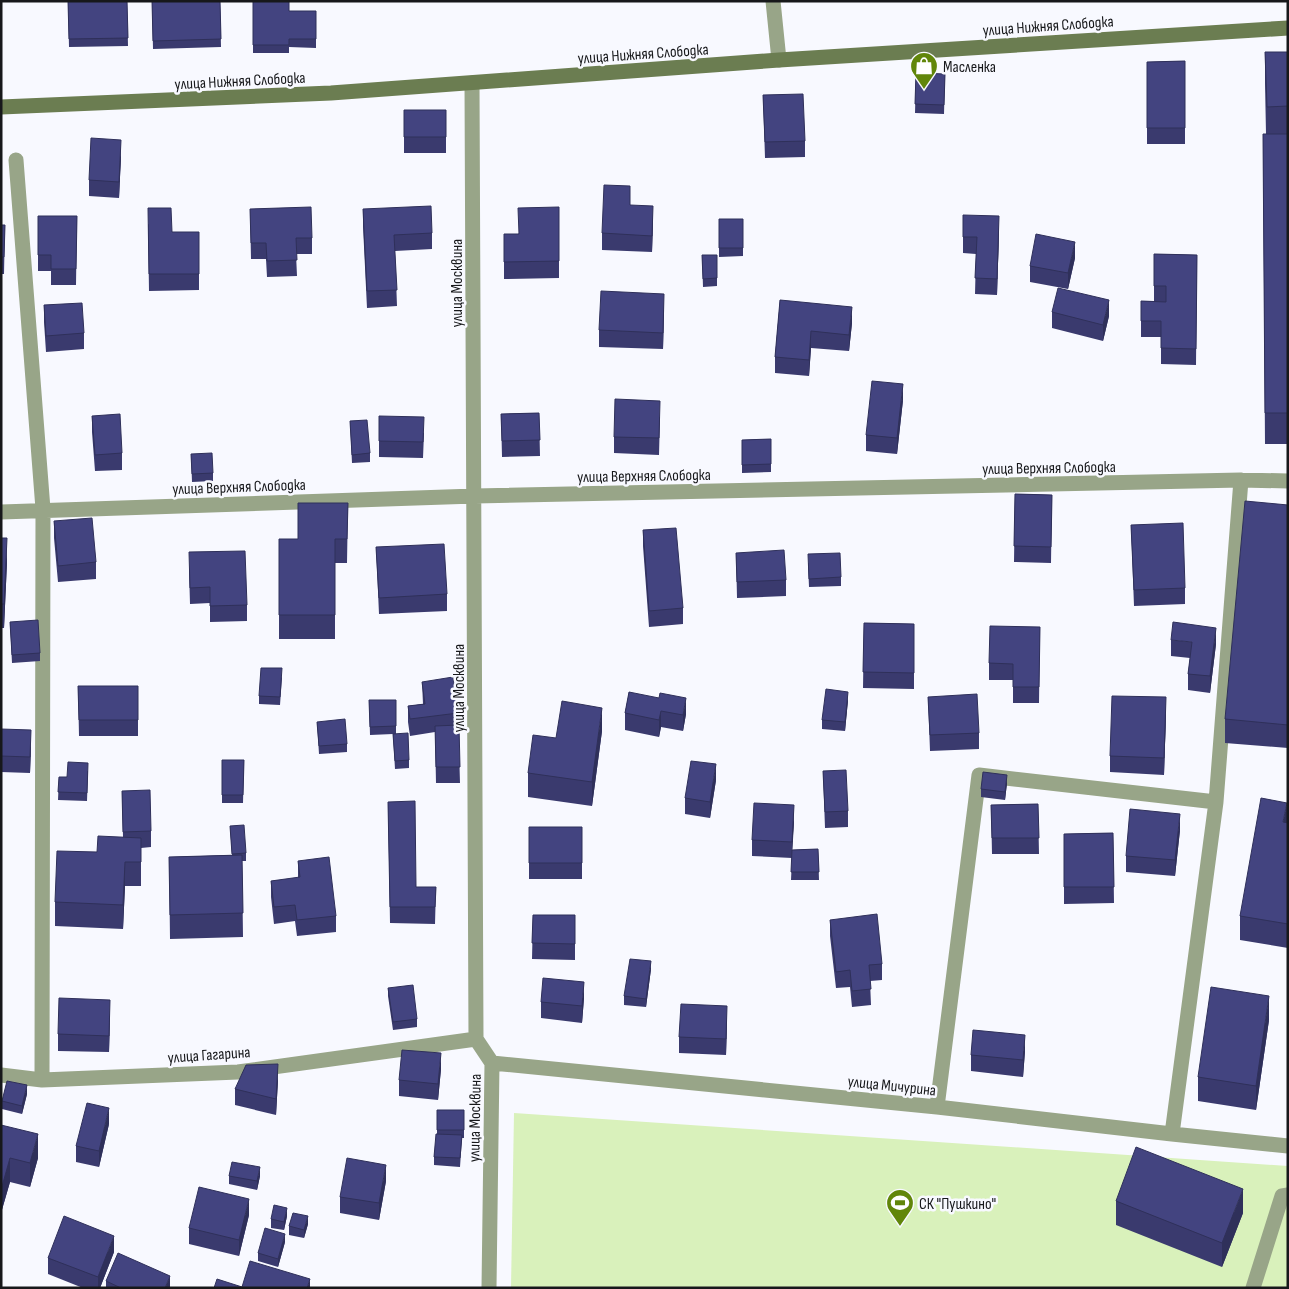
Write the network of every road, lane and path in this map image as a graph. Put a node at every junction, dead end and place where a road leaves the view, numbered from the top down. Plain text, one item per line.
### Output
1 (773, 1) edge
2 (1288, 28) edge
3 (779, 60) junction
4 (472, 83) junction
5 (1, 106) edge
6 (16, 160) dead end
7 (1241, 480) junction
8 (1288, 481) edge
9 (474, 496) junction
10 (43, 509) junction
11 (1, 512) edge
12 (1216, 802) junction
13 (476, 1039) junction
14 (492, 1063) junction
15 (1, 1075) edge
16 (42, 1080) junction
17 (937, 1107) junction
18 (1172, 1134) junction
19 (1288, 1146) edge
20 (1288, 1195) edge
21 (489, 1288) edge
22 (1253, 1288) edge

1 - 3 street
2 - 3 main road, улица Нижняя Слободка
3 - 4 main road, улица Нижняя Слободка
4 - 5 main road, улица Нижняя Слободка
4 - 9 street, улица Москвина
6 - 10 street
7 - 8 street, улица Верхняя Слободка
7 - 9 street, улица Верхняя Слободка
7 - 12 street
9 - 10 street, улица Верхняя Слободка
9 - 13 street, улица Москвина
10 - 11 street, улица Верхняя Слободка
10 - 16 street
12 - 17 street
12 - 18 street
13 - 14 street, улица Москвина
13 - 16 street, улица Гагарина
14 - 17 street, улица Мичурина
14 - 21 street, улица Москвина
15 - 16 street, улица Гагарина
17 - 18 street, улица Мичурина
18 - 19 street, улица Мичурина
20 - 22 street

